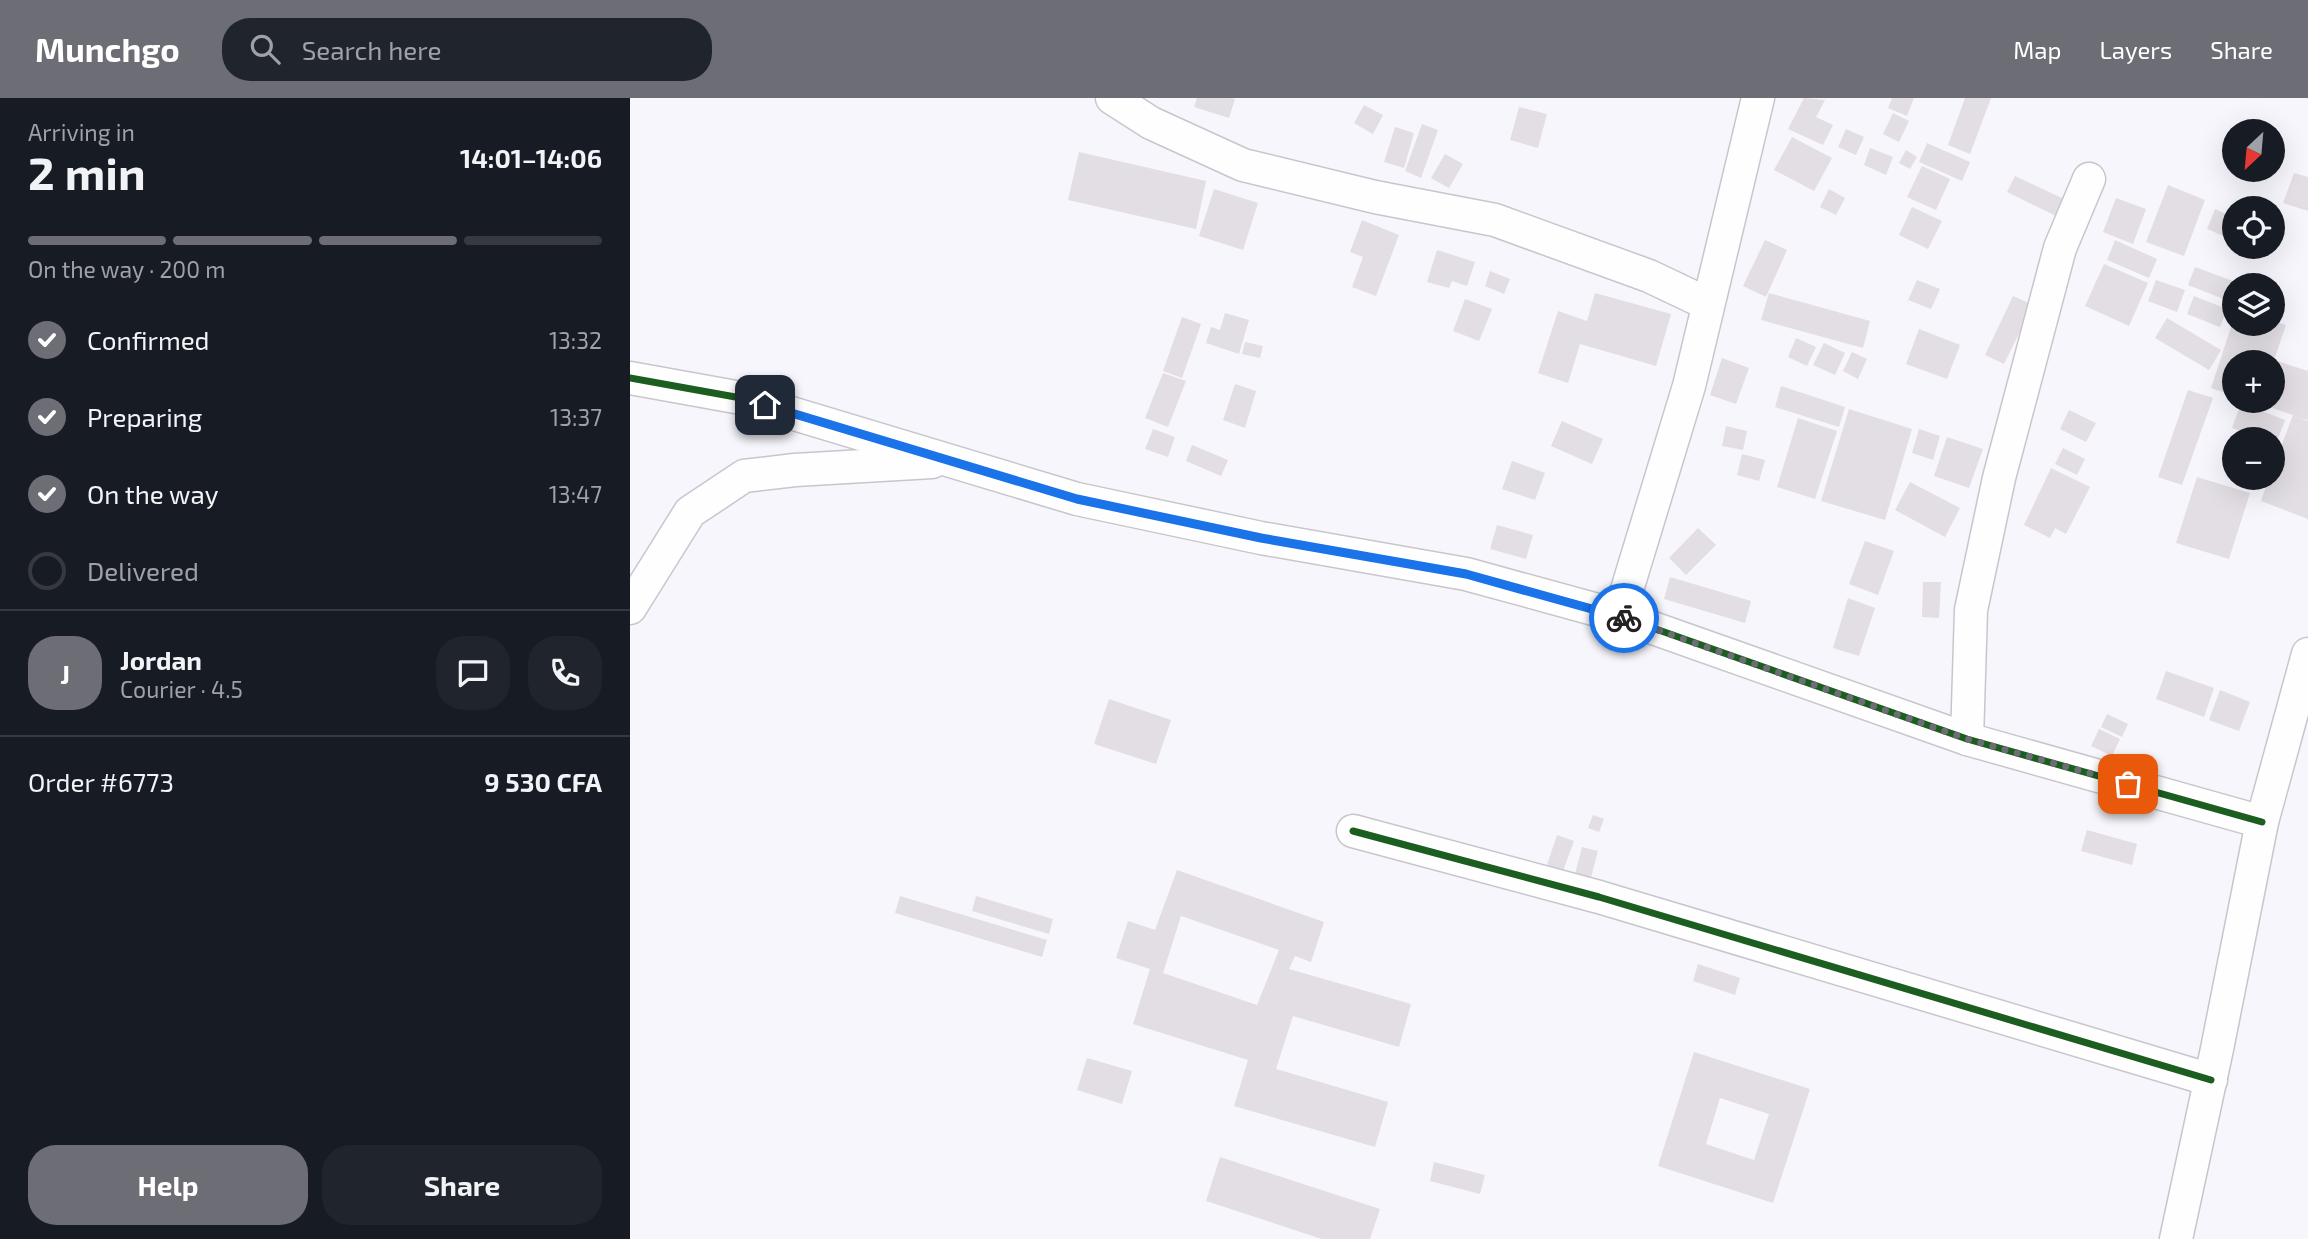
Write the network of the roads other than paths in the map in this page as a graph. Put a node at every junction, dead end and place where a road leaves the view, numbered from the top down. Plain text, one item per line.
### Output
1 (1112, 98) edge
2 (1758, 98) edge
3 (2089, 178) dead end
4 (1708, 304) junction
5 (630, 377) edge
6 (957, 461) junction
7 (630, 608) edge
8 (1619, 616) junction
9 (2308, 654) edge
10 (1967, 739) junction
11 (2262, 822) junction
12 (1353, 831) dead end
13 (2211, 1080) junction
14 (2176, 1239) edge

1 - 4 street
2 - 4 street
3 - 10 street
4 - 8 street
5 - 6 street
6 - 7 street
6 - 8 street
8 - 10 street
9 - 11 street
10 - 11 street
11 - 13 street
12 - 13 street
13 - 14 street

